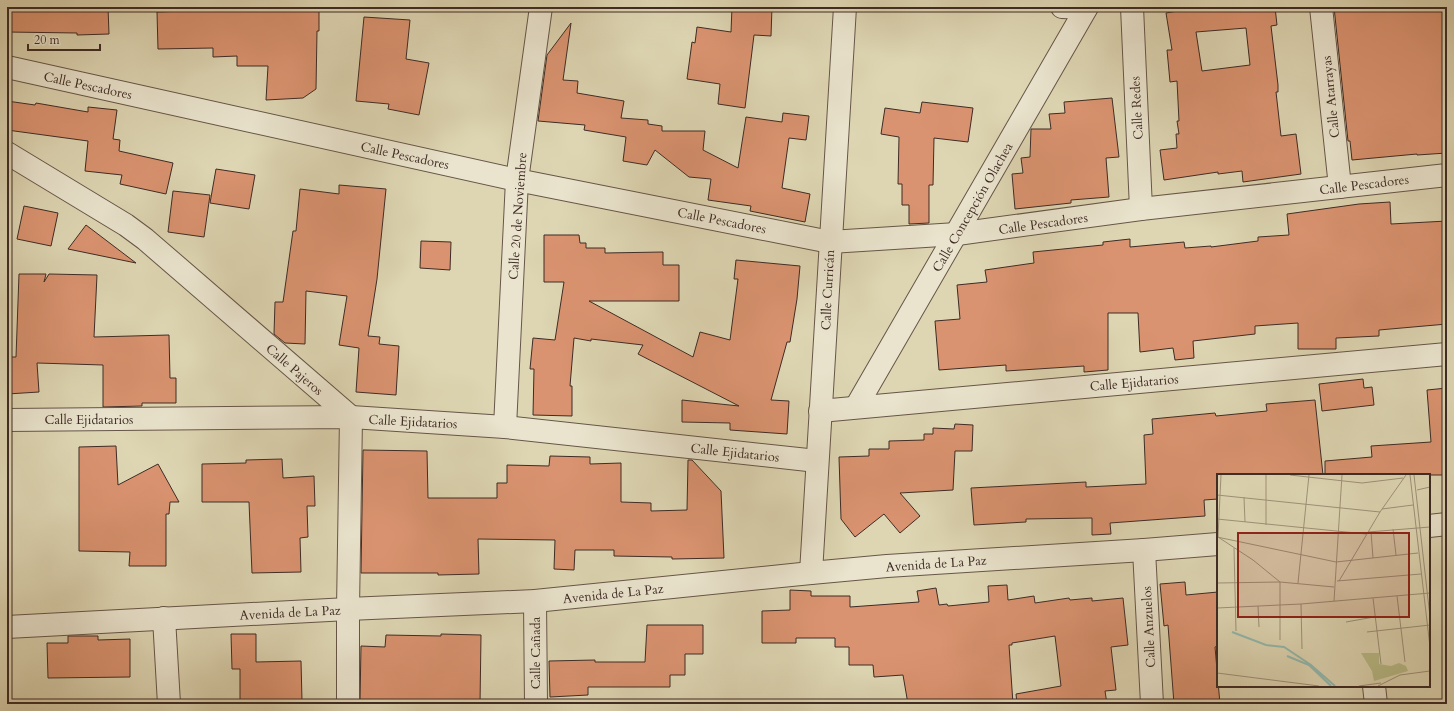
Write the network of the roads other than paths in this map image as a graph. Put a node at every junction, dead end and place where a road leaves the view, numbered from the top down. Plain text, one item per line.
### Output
1 (541, 7) edge
2 (845, 7) edge
3 (1062, 7) edge
4 (1132, 7) edge
5 (1321, 7) edge
6 (1087, 8) edge
7 (7, 67) edge
8 (7, 153) edge
9 (1447, 175) edge
10 (517, 180) junction
11 (1340, 187) junction
12 (1141, 209) junction
13 (956, 234) junction
14 (830, 242) junction
15 (1447, 354) edge
16 (856, 407) junction
17 (820, 410) junction
18 (351, 417) junction
19 (7, 420) edge
20 (505, 427) junction
21 (817, 461) junction
22 (1447, 524) edge
23 (1430, 526) edge
24 (1217, 544) edge
25 (1144, 550) junction
26 (811, 573) junction
27 (535, 601) junction
28 (348, 609) junction
29 (164, 618) junction
30 (7, 627) edge
31 (1374, 687) edge
32 (169, 704) edge
33 (348, 704) edge
34 (536, 704) edge
35 (1152, 704) edge
36 (1376, 704) edge

1 - 10 street, Calle 20 de Noviembre
2 - 14 street, Calle Curricán
3 - 6 street
4 - 12 street, Calle Redes
5 - 11 street, Calle Atarrayas
6 - 13 street, Calle Concepción Olachea
7 - 10 street, Calle Pescadores
8 - 18 street, Calle Pajeros
9 - 11 street, Calle Pescadores
10 - 14 street, Calle Pescadores
10 - 20 street, Calle 20 de Noviembre
11 - 12 street, Calle Pescadores
12 - 13 street, Calle Pescadores
13 - 14 street, Calle Pescadores
13 - 16 street, Calle Concepción Olachea
14 - 17 street, Calle Curricán
15 - 16 street, Calle Ejidatarios
16 - 17 street, Calle Ejidatarios
17 - 21 street, Calle Curricán
18 - 19 street, Calle Ejidatarios
18 - 20 street, Calle Ejidatarios
18 - 28 street
20 - 21 street, Calle Ejidatarios
21 - 26 street, Calle Curricán
22 - 23 street
24 - 25 street, Avenida de La Paz
25 - 26 street, Avenida de La Paz
25 - 35 street, Calle Anzuelos
26 - 27 street, Avenida de La Paz
27 - 28 street, Avenida de La Paz
27 - 34 street, Calle Cañada
28 - 29 street, Avenida de La Paz
28 - 33 street
29 - 30 street, Avenida de La Paz
29 - 32 street
31 - 36 street

